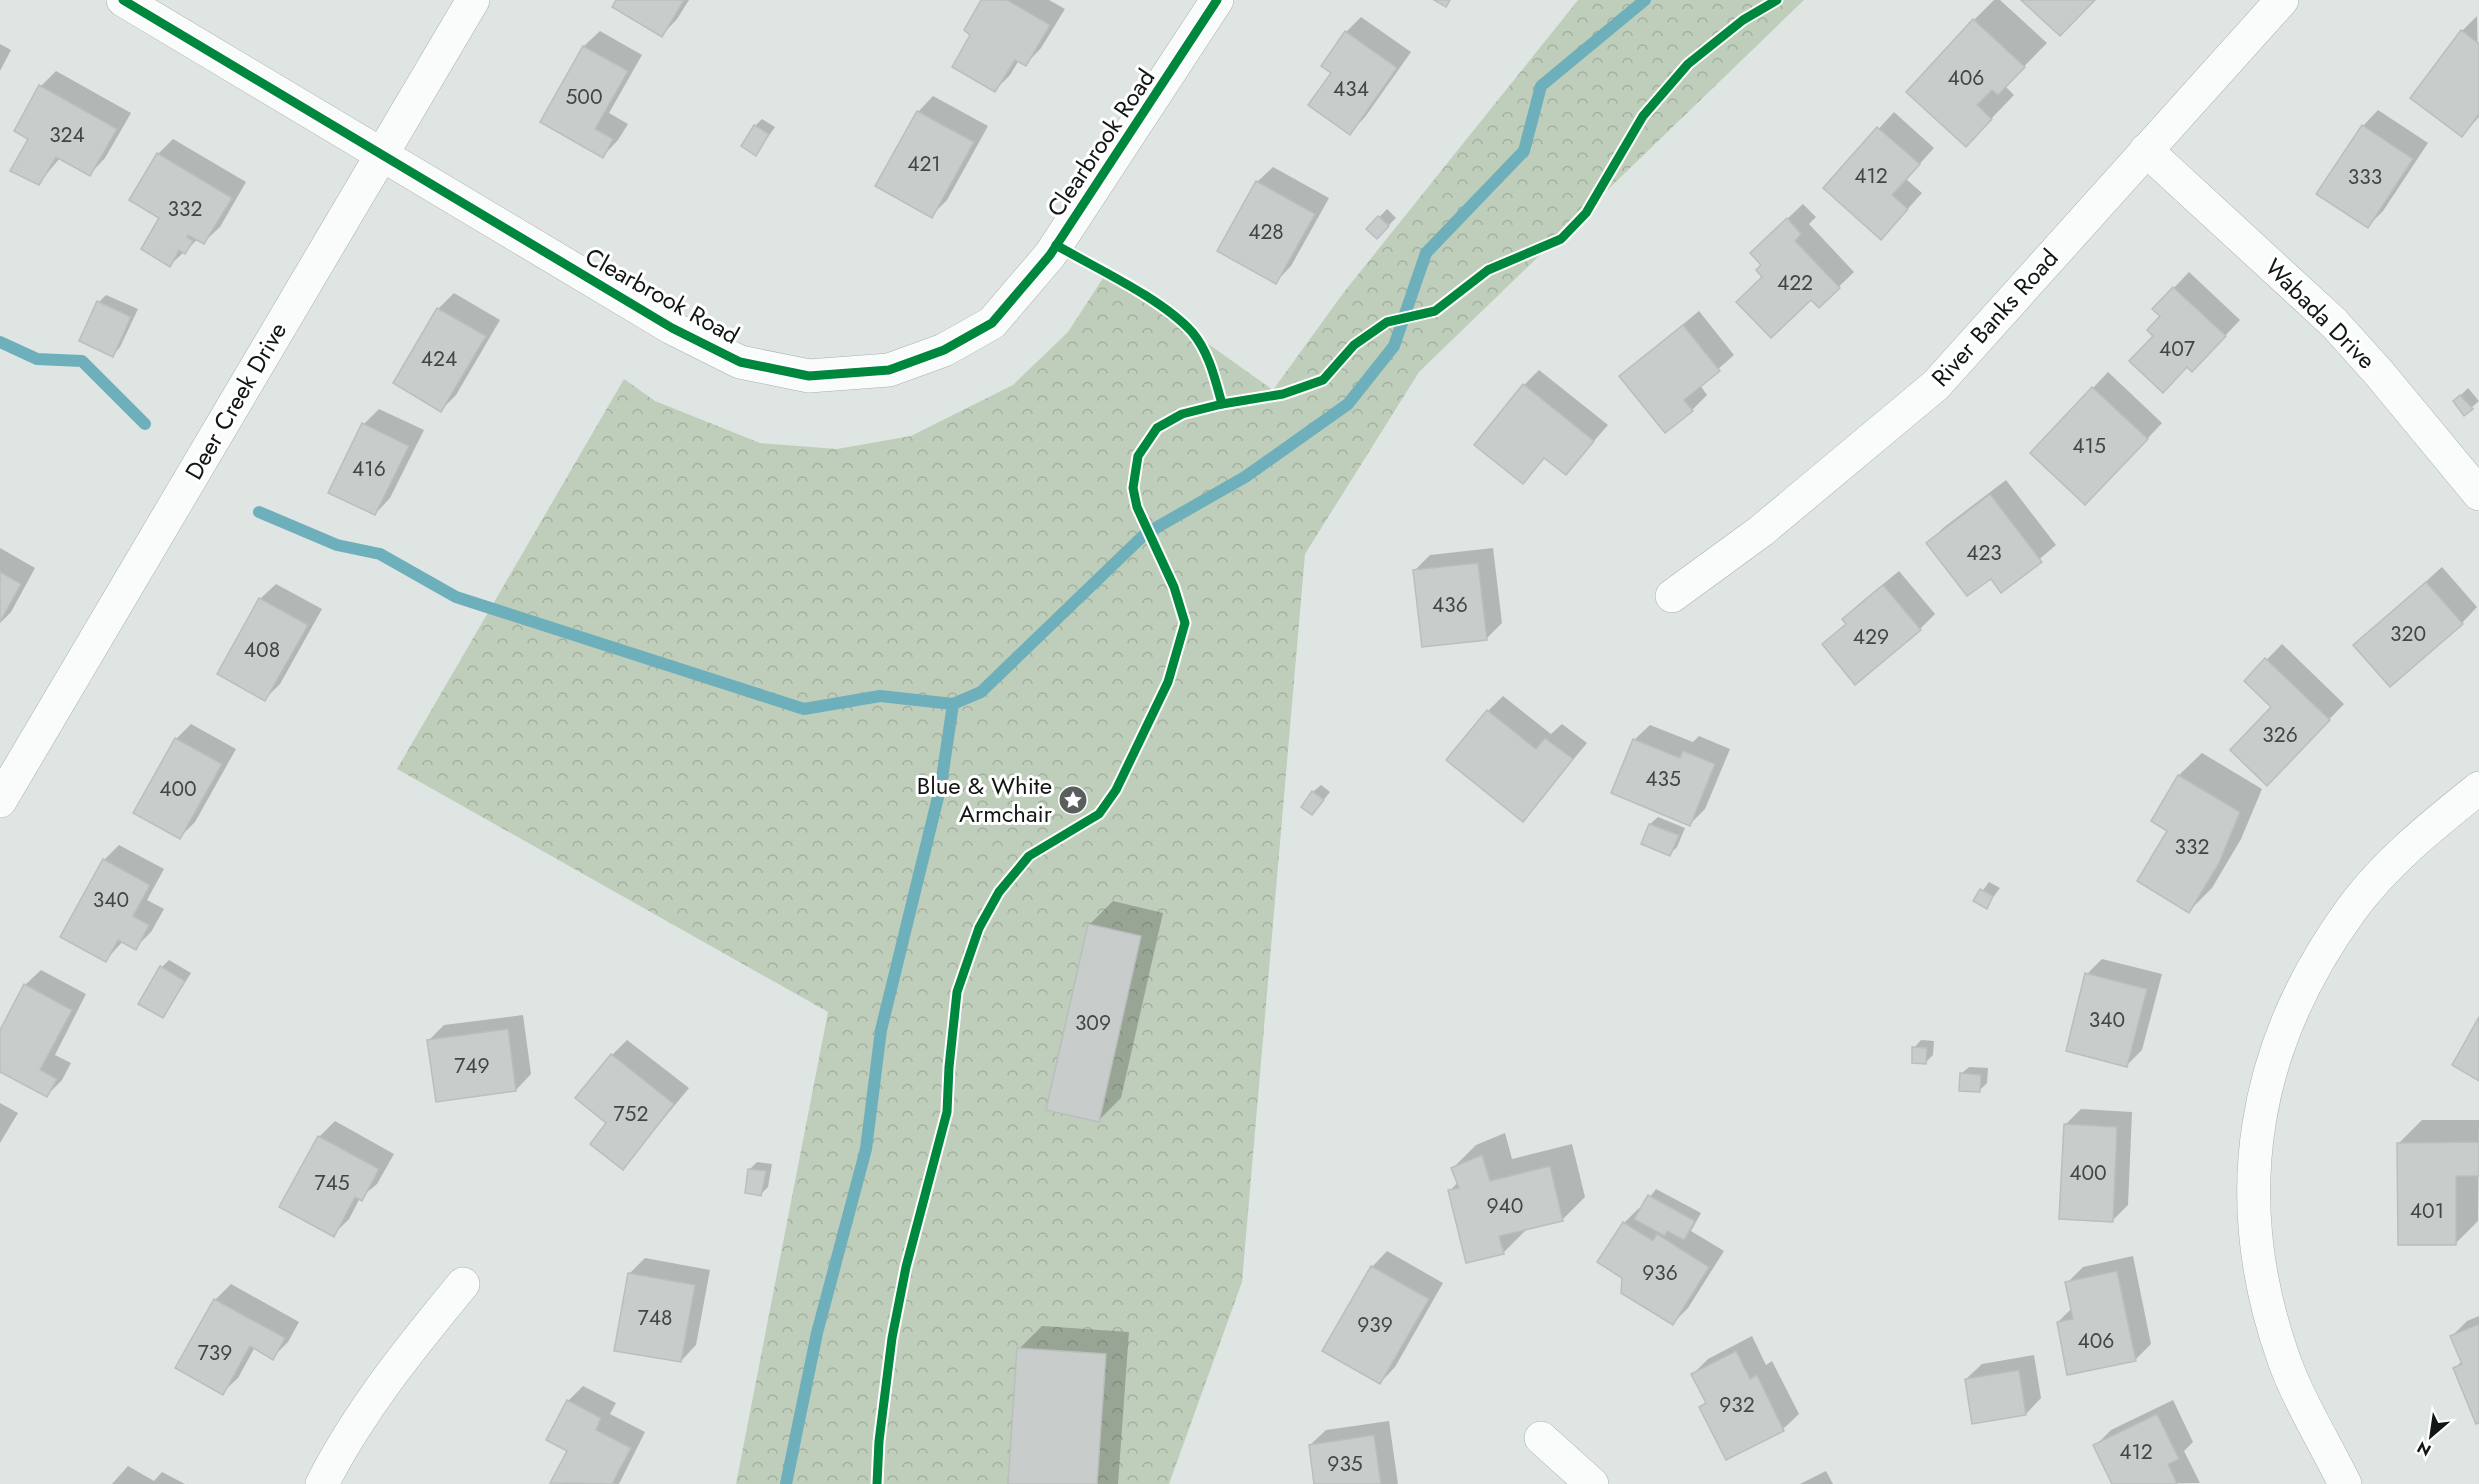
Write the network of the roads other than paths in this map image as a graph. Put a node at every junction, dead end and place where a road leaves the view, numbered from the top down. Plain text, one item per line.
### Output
1 (123, 0) edge
2 (473, 0) edge
3 (1217, 0) edge
4 (2282, 0) edge
5 (2146, 150) junction
6 (382, 153) junction
7 (2479, 494) edge
8 (1672, 596) dead end
9 (5, 783) edge
10 (2479, 788) edge
11 (463, 1284) dead end
12 (1541, 1438) dead end
13 (322, 1484) edge
14 (1592, 1484) edge
15 (2345, 1484) edge

1 - 6 street, Clearbrook Road
2 - 6 street, Deer Creek Drive
3 - 6 street, Clearbrook Road
4 - 5 street, River Banks Road
5 - 7 street, Wabada Drive
5 - 8 street, River Banks Road
6 - 9 street, Deer Creek Drive
10 - 15 street
11 - 13 street
12 - 14 street

